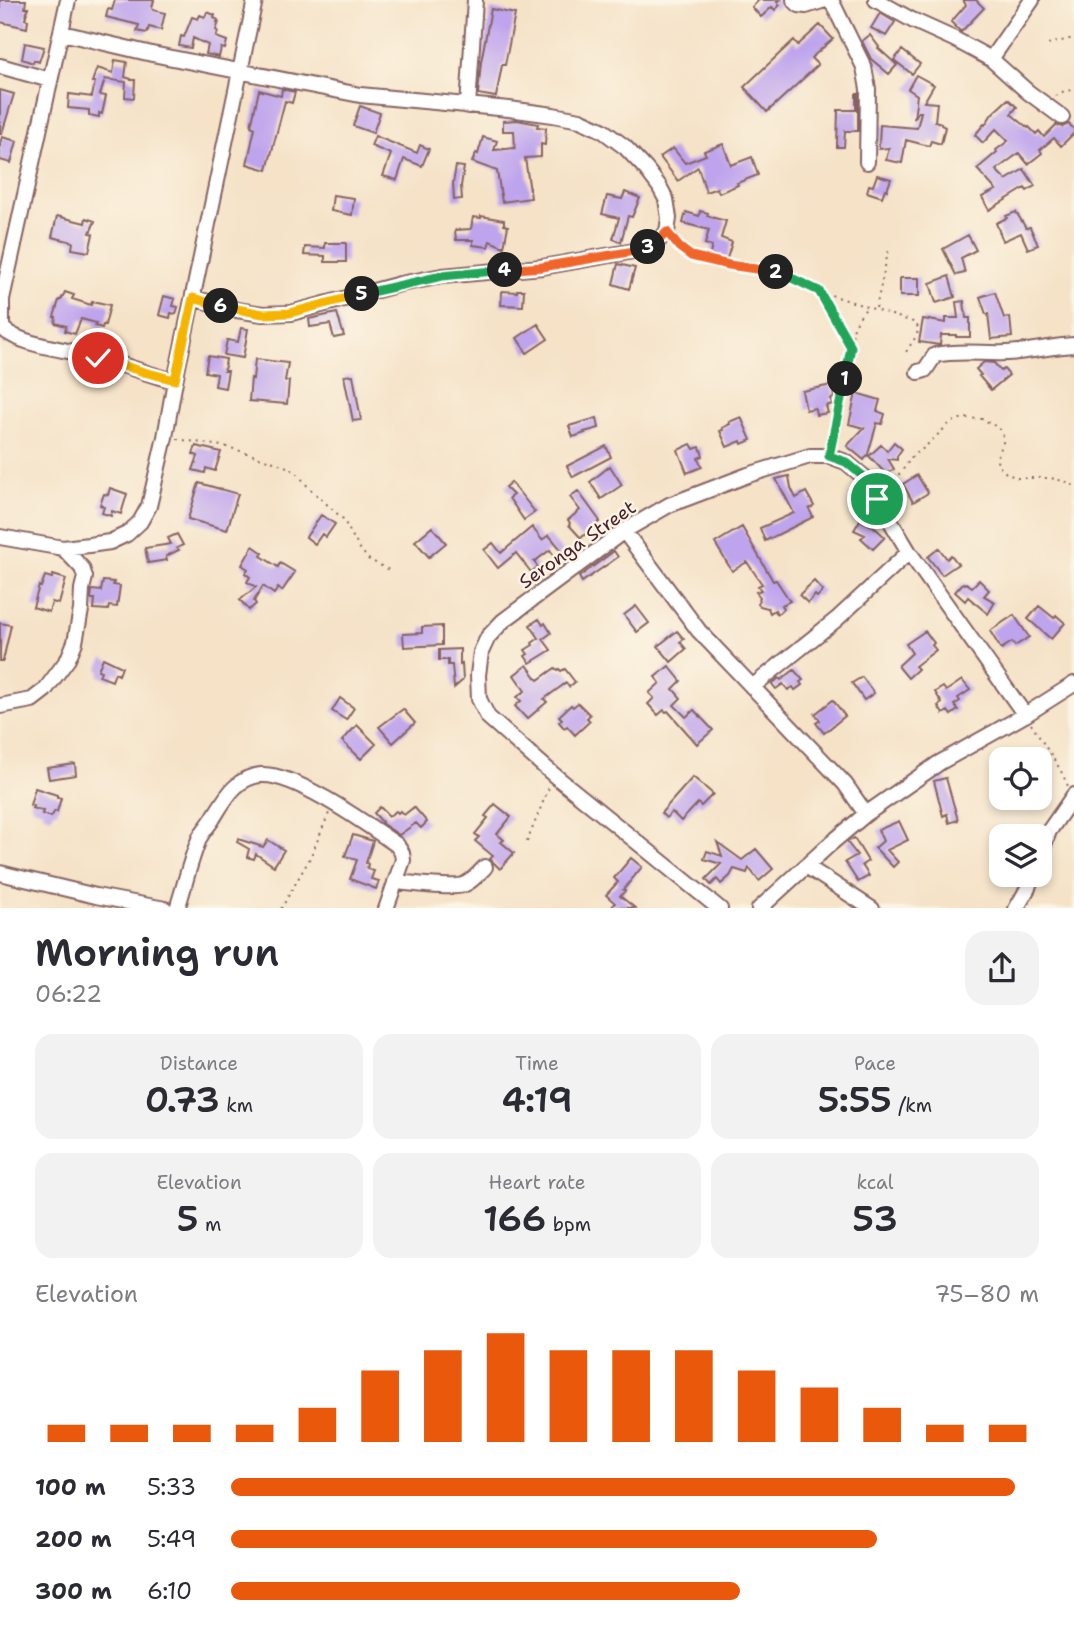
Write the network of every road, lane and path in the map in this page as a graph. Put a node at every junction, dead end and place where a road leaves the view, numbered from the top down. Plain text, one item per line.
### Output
1 (68, 0) edge
2 (255, 0) edge
3 (475, 0) edge
4 (794, 0) edge
5 (825, 0) edge
6 (831, 0) edge
7 (876, 0) edge
8 (1032, 0) edge
9 (62, 33) junction
10 (1074, 38) edge
11 (1048, 44) dead end
12 (991, 59) junction
13 (0, 66) edge
14 (240, 72) junction
15 (50, 80) junction
16 (1074, 90) edge
17 (1042, 103) junction
18 (468, 106) junction
19 (1062, 117) dead end
20 (867, 162) dead end
21 (667, 232) junction
22 (889, 248) dead end
23 (819, 291) junction
24 (193, 298) junction
25 (868, 307) junction
26 (876, 309) junction
27 (1, 328) edge
28 (1074, 345) edge
29 (851, 347) junction
30 (904, 355) dead end
31 (918, 372) dead end
32 (175, 380) junction
33 (165, 437) junction
34 (829, 456) junction
35 (1074, 486) edge
36 (877, 499) junction
37 (624, 531) junction
38 (0, 537) edge
39 (63, 548) junction
40 (909, 552) junction
41 (391, 571) dead end
42 (1074, 684) edge
43 (752, 687) junction
44 (0, 706) edge
45 (1025, 715) junction
46 (554, 775) junction
47 (1073, 796) edge
48 (332, 803) junction
49 (866, 814) junction
50 (1052, 827) edge
51 (527, 842) dead end
52 (806, 866) junction
53 (485, 867) dead end
54 (0, 873) edge
55 (395, 882) junction
56 (1028, 887) edge
57 (127, 905) edge
58 (165, 908) edge
59 (177, 908) edge
60 (281, 908) edge
61 (386, 908) edge
62 (720, 908) edge
63 (759, 908) edge
64 (872, 908) edge
65 (1016, 908) edge

1 - 9 street
2 - 14 street
3 - 18 street
4 - 5 street
6 - 20 street
7 - 12 street
8 - 12 street
9 - 14 street
9 - 15 street
10 - 11 path
12 - 17 street
13 - 15 street
14 - 18 street
14 - 24 street
15 - 27 street
16 - 17 path
17 - 19 street
18 - 21 street
21 - 23 path
21 - 24 street
22 - 26 path
23 - 25 path
23 - 29 path
24 - 32 street
25 - 26 path
25 - 29 path
26 - 30 path
27 - 32 street
28 - 31 street
29 - 34 path
32 - 33 street
33 - 39 street
33 - 41 path
34 - 36 street
34 - 37 street, Seronga Street
35 - 36 path
36 - 40 street
37 - 43 street
37 - 46 street, Seronga Street
38 - 39 street
39 - 44 street
40 - 43 street
40 - 45 street
42 - 45 street
43 - 49 street
45 - 47 path
45 - 49 street
46 - 51 path
46 - 62 street, Seronga Street
47 - 50 street
48 - 55 street
48 - 59 street
48 - 60 path
49 - 52 street
52 - 63 street
52 - 64 street
53 - 55 street
54 - 57 street
55 - 61 street
56 - 65 street
57 - 58 street

